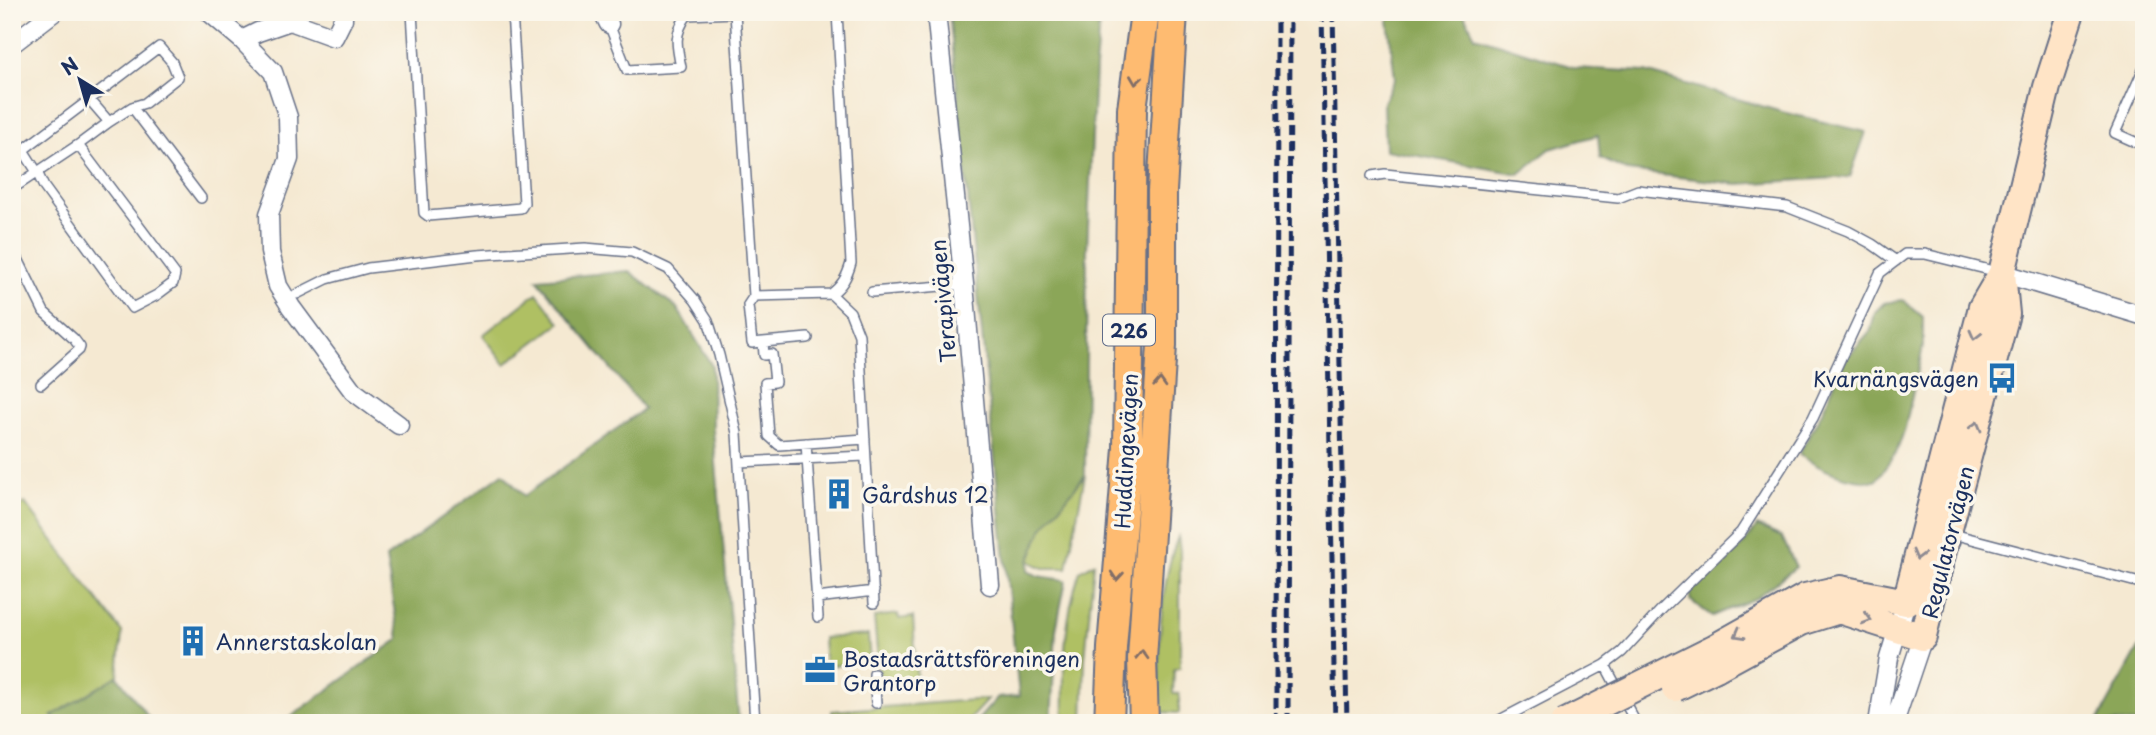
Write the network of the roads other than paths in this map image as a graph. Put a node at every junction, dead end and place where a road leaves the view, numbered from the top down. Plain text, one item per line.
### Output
1 (54, 12) edge
2 (209, 12) edge
3 (343, 12) edge
4 (412, 12) edge
5 (512, 12) edge
6 (750, 12) edge
7 (836, 12) edge
8 (936, 12) edge
9 (1145, 12) edge
10 (1173, 12) edge
11 (2071, 12) edge
12 (735, 13) edge
13 (606, 18) edge
14 (242, 40) junction
15 (12, 44) edge
16 (2144, 68) edge
17 (90, 100) junction
18 (132, 107) junction
19 (109, 122) junction
20 (78, 145) junction
21 (2144, 146) edge
22 (37, 172) junction
23 (1372, 176) dead end
24 (12, 188) edge
25 (201, 198) dead end
26 (12, 252) edge
27 (1896, 261) junction
28 (2002, 273) junction
29 (964, 285) junction
30 (872, 292) dead end
31 (297, 294) dead end
32 (831, 294) junction
33 (754, 296) junction
34 (2144, 316) edge
35 (808, 338) dead end
36 (763, 342) junction
37 (41, 384) dead end
38 (399, 425) dead end
39 (865, 439) junction
40 (806, 443) junction
41 (779, 445) junction
42 (865, 456) junction
43 (807, 460) junction
44 (780, 461) junction
45 (739, 462) junction
46 (1948, 533) junction
47 (2144, 584) edge
48 (990, 585) dead end
49 (874, 591) junction
50 (817, 598) junction
51 (874, 603) dead end
52 (1918, 606) junction
53 (818, 617) dead end
54 (1898, 628) junction
55 (1923, 637) junction
56 (1714, 658) junction
57 (1605, 665) junction
58 (874, 674) dead end
59 (876, 703) dead end
60 (755, 723) edge
61 (1110, 723) edge
62 (1144, 723) edge
63 (1494, 723) edge
64 (1564, 723) edge
65 (1604, 723) edge
66 (1636, 723) edge
67 (1878, 723) edge
68 (1894, 723) edge

1 - 15 street
2 - 14 street
3 - 14 street
4 - 5 lane
6 - 12 lane
7 - 32 lane
8 - 29 street, Terapivägen
9 -> 61 main road, Huddingevägen / 226
62 -> 10 main road, Huddingevägen / 226
11 - 28 street, Regulatorvägen
12 - 13 lane
12 - 33 lane
14 - 38 street
16 - 21 lane
17 - 18 lane
17 - 19 lane
17 - 22 lane
18 - 19 lane
18 - 25 lane
19 - 20 lane
20 - 22 lane
20 - 22 lane
22 - 24 lane
23 - 27 lane
26 - 37 lane
27 - 28 lane
27 - 57 lane
28 - 34 street
46 -> 28 street, Regulatorvägen
28 -> 52 street, Regulatorvägen
29 - 30 lane
29 - 48 street, Terapivägen
31 - 45 lane
32 - 33 lane
32 - 39 lane
33 - 36 lane
35 - 36 lane
36 - 41 lane
39 - 40 lane
39 - 42 lane
40 - 41 lane
40 - 43 lane
41 - 44 lane
42 - 43 lane
42 - 49 lane
43 - 44 lane
43 - 50 lane
44 - 45 lane
45 - 60 lane
46 - 47 lane
46 - 52 street, Regulatorvägen
49 - 50 lane
49 - 51 lane
50 - 53 lane
52 - 54 street
52 - 55 street, Regulatorvägen
52 -> 56 street, Regulatorvägen
54 - 55 street, Regulatorvägen
56 -> 54 street, Regulatorvägen
54 - 67 street
55 - 68 street
56 - 64 street, Regulatorvägen, bridge
56 - 65 street, Regulatorvägen, bridge
57 - 63 lane
57 - 66 lane
58 - 59 lane

